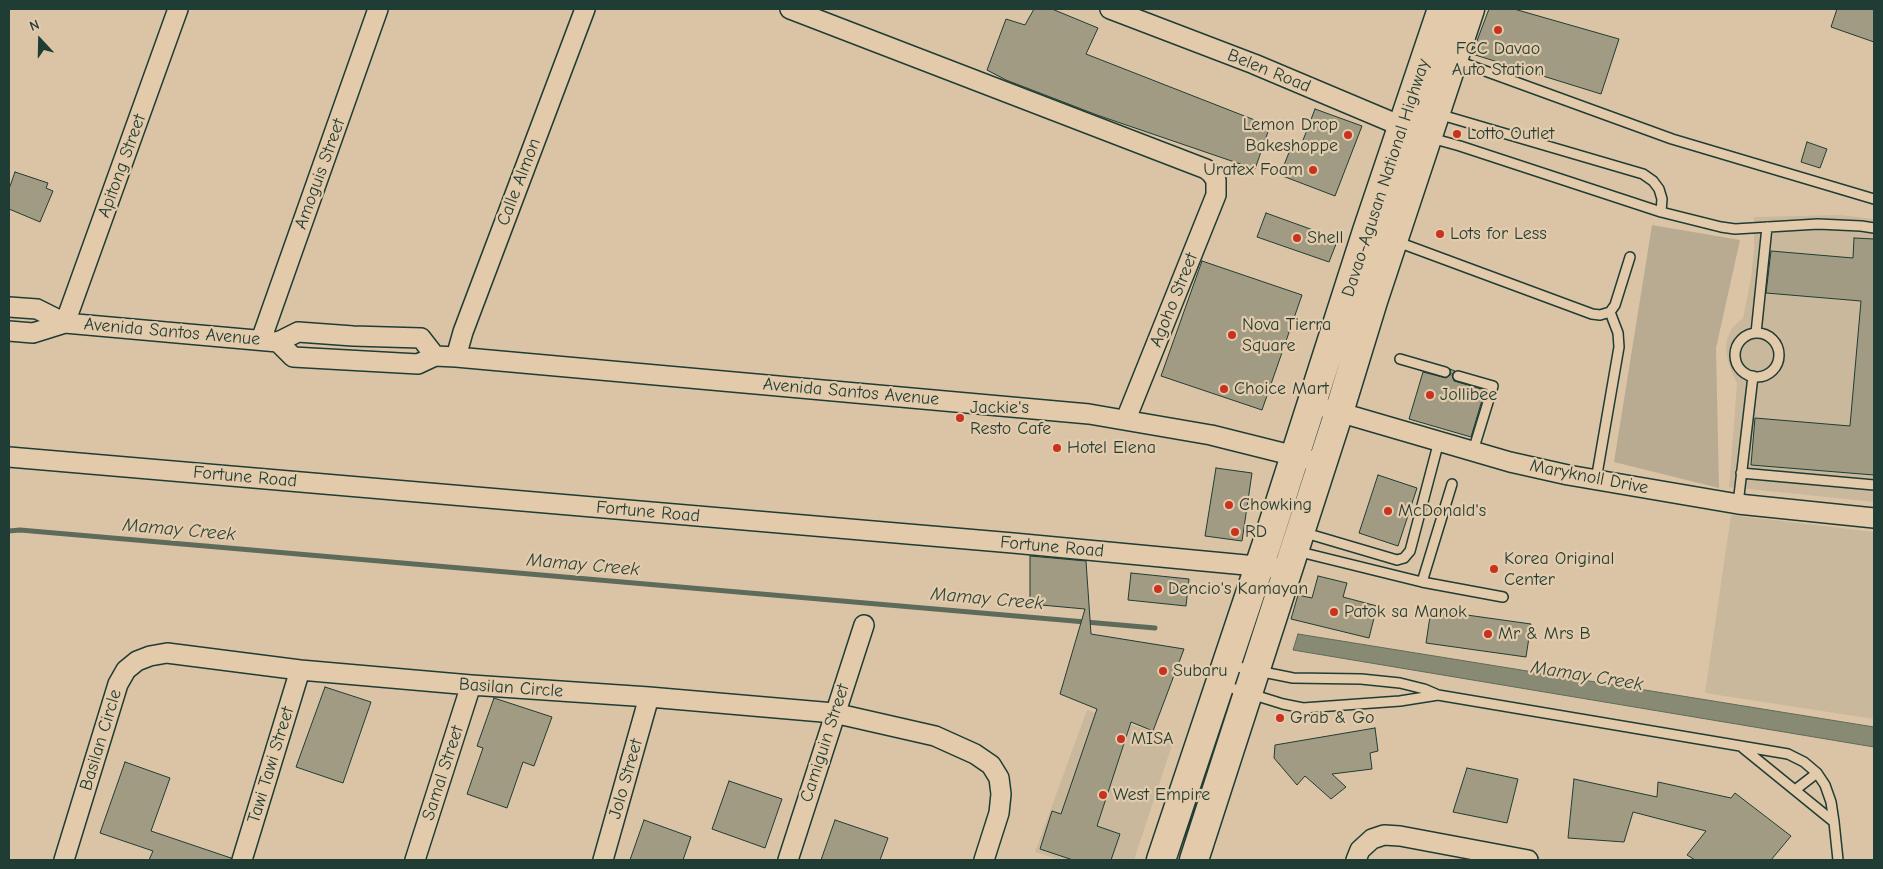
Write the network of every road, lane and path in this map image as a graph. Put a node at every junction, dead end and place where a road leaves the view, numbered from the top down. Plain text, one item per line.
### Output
1 (178, 9) edge
2 (378, 9) edge
3 (585, 9) edge
4 (790, 9) edge
5 (1110, 9) edge
6 (1442, 9) edge
7 (1470, 9) edge
8 (1441, 55) junction
9 (1421, 126) junction
10 (1874, 199) edge
11 (1661, 212) junction
12 (1767, 227) junction
13 (1874, 228) edge
14 (1393, 240) junction
15 (1630, 257) dead end
16 (1348, 289) junction
17 (1374, 298) junction
18 (9, 306) edge
19 (1610, 312) junction
20 (65, 323) junction
21 (9, 331) edge
22 (1756, 333) junction
23 (269, 341) junction
24 (435, 356) junction
25 (456, 357) junction
26 (1400, 359) dead end
27 (1445, 372) dead end
28 (1458, 376) dead end
29 (1753, 376) junction
30 (1311, 404) junction
31 (1339, 412) junction
32 (1126, 419) junction
33 (1439, 441) junction
34 (1473, 451) junction
35 (1295, 456) junction
36 (9, 457) edge
37 (1322, 462) junction
38 (1741, 473) junction
39 (1596, 480) junction
40 (1452, 484) dead end
41 (1874, 485) edge
42 (1738, 504) junction
43 (1874, 518) edge
44 (1281, 551) junction
45 (1422, 582) junction
46 (1503, 598) dead end
47 (864, 625) dead end
48 (300, 670) junction
49 (1223, 675) junction
50 (1251, 682) junction
51 (471, 685) junction
52 (1438, 695) junction
53 (649, 697) junction
54 (834, 713) junction
55 (1743, 748) junction
56 (1817, 773) junction
57 (1795, 790) junction
58 (1834, 822) junction
59 (64, 860) edge
60 (242, 860) edge
61 (415, 860) edge
62 (603, 860) edge
63 (788, 860) edge
64 (984, 860) edge
65 (1161, 860) edge
66 (1194, 860) edge
67 (1356, 860) edge
68 (1528, 860) edge
69 (1838, 860) edge

1 - 20 street, Apitong Street
2 - 23 street, Amoguis Street
3 - 25 street, Calle Almon
4 - 32 street, Agoho Street
5 - 9 street, Belen Road
6 - 8 main road, Davao-Agusan National Highway
7 - 8 main road, Davao-Agusan National Highway
8 - 9 main road, Davao-Agusan National Highway
8 - 10 lane
9 - 11 lane
9 - 11 lane
9 - 14 main road, Davao-Agusan National Highway
9 - 16 main road, Davao-Agusan National Highway
11 - 12 lane
12 - 13 lane
12 - 22 lane
14 - 17 main road, Davao-Agusan National Highway
14 - 19 lane
15 - 19 lane
16 - 17 main road
16 - 30 main road, Davao-Agusan National Highway
17 - 31 main road, Davao-Agusan National Highway
18 - 20 street, Avenida Santos Avenue
19 - 39 lane
20 - 21 street, Avenida Santos Avenue
20 - 23 street, Avenida Santos Avenue
22 - 29 lane
22 - 29 lane
23 - 24 street, Avenida Santos Avenue
23 - 24 street, Avenida Santos Avenue
24 - 25 street, Avenida Santos Avenue
25 - 32 street, Avenida Santos Avenue
26 - 27 lane
28 - 34 lane
29 - 38 lane
30 - 31 street, Maryknoll Drive
30 - 35 main road, Davao-Agusan National Highway
31 - 33 street, Maryknoll Drive
31 - 37 main road, Davao-Agusan National Highway
32 - 35 street, Avenida Santos Avenue
33 - 34 street, Maryknoll Drive
33 - 44 lane
34 - 39 street, Maryknoll Drive
35 - 37 street, Avenida Santos Avenue
35 - 44 main road, Davao-Agusan National Highway
36 - 44 street, Fortune Road
37 - 44 main road, Davao-Agusan National Highway
38 - 41 lane
38 - 42 lane
39 - 42 street, Maryknoll Drive
40 - 45 lane
42 - 43 street, Maryknoll Drive
44 - 45 lane
44 - 49 main road, Davao-Agusan National Highway
44 - 50 main road, Davao-Agusan National Highway
45 - 46 lane
47 - 54 street, Camiguin Street
48 - 51 street, Basilan Circle
48 - 59 street, Basilan Circle
48 - 60 street, Tawi Tawi Street
49 - 50 lane
49 - 50 lane
49 - 65 main road, Davao-Agusan National Highway
50 - 52 lane
50 - 52 lane
50 - 66 main road, Davao-Agusan National Highway
51 - 53 street, Basilan Circle
51 - 61 street, Samal Street
52 - 55 lane
53 - 54 street, Basilan Circle
53 - 62 street, Jolo Street
54 - 63 street, Camiguin Street
54 - 64 street, Basilan Circle
55 - 56 lane
55 - 57 lane
56 - 57 lane
56 - 58 lane
57 - 58 lane
58 - 69 lane
67 - 68 street

